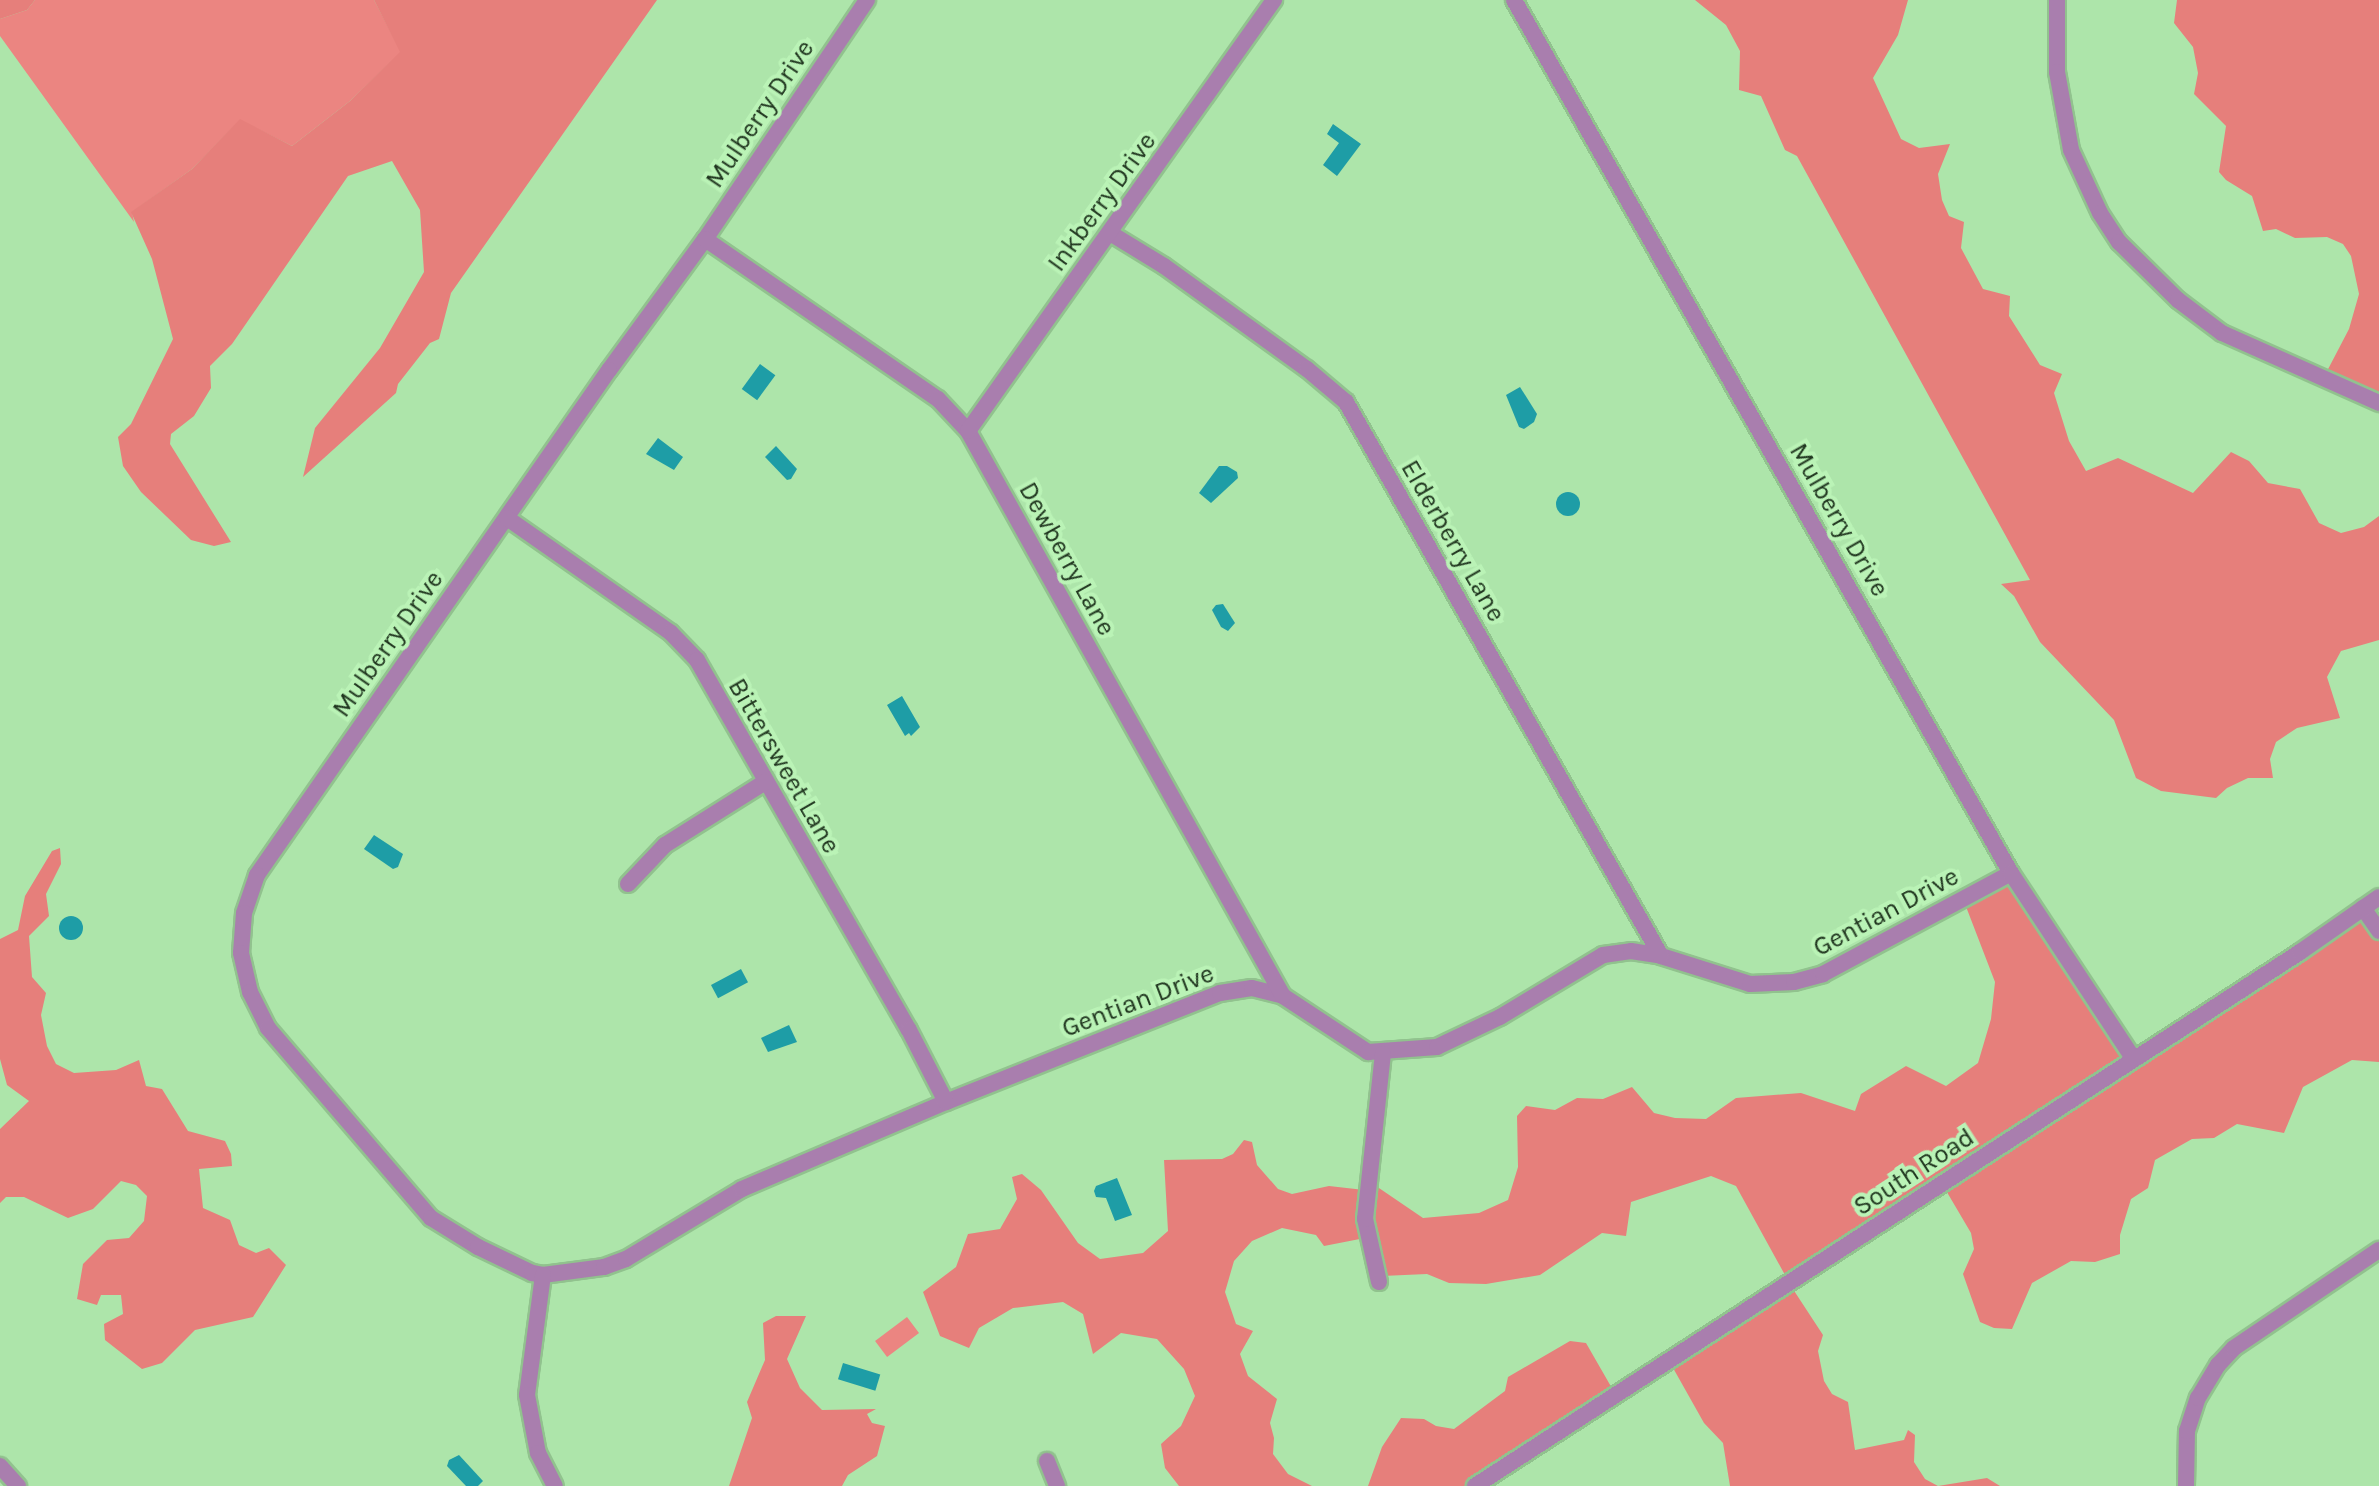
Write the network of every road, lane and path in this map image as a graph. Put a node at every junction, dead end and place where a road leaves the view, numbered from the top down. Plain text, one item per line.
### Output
1 (867, 0) edge
2 (1274, 0) edge
3 (1514, 0) edge
4 (2057, 0) edge
5 (1110, 233) junction
6 (705, 239) junction
7 (2379, 403) edge
8 (968, 431) junction
9 (507, 518) junction
10 (765, 782) junction
11 (2011, 873) junction
12 (628, 884) dead end
13 (2379, 897) edge
14 (2363, 908) junction
15 (2379, 931) edge
16 (1661, 956) junction
17 (1283, 996) junction
18 (1383, 1054) junction
19 (2133, 1058) junction
20 (946, 1102) junction
21 (2379, 1250) edge
22 (543, 1275) junction
23 (1379, 1282) dead end
24 (1047, 1461) dead end
25 (0, 1466) edge
26 (18, 1486) edge
27 (555, 1486) edge
28 (1057, 1486) edge
29 (1475, 1486) edge
30 (2186, 1486) edge

1 - 6 street, Mulberry Drive
2 - 5 street, Inkberry Drive
3 - 11 street, Mulberry Drive
4 - 7 street
5 - 8 street, Inkberry Drive
5 - 16 street, Elderberry Lane
6 - 8 street, Dewberry Lane
6 - 9 street, Mulberry Drive
8 - 17 street, Dewberry Lane
9 - 10 street, Bittersweet Lane
9 - 22 street, Mulberry Drive
10 - 12 street
10 - 20 street, Bittersweet Lane
11 - 16 street, Gentian Drive
11 - 19 street, Mulberry Drive
13 - 14 street, South Road
14 - 15 street
14 - 19 street, South Road
16 - 18 street, Gentian Drive
17 - 18 street, Gentian Drive
17 - 20 street, Gentian Drive
18 - 23 street
19 - 29 street, South Road
20 - 22 street, Gentian Drive
21 - 30 street
22 - 27 street
24 - 28 street
25 - 26 street

